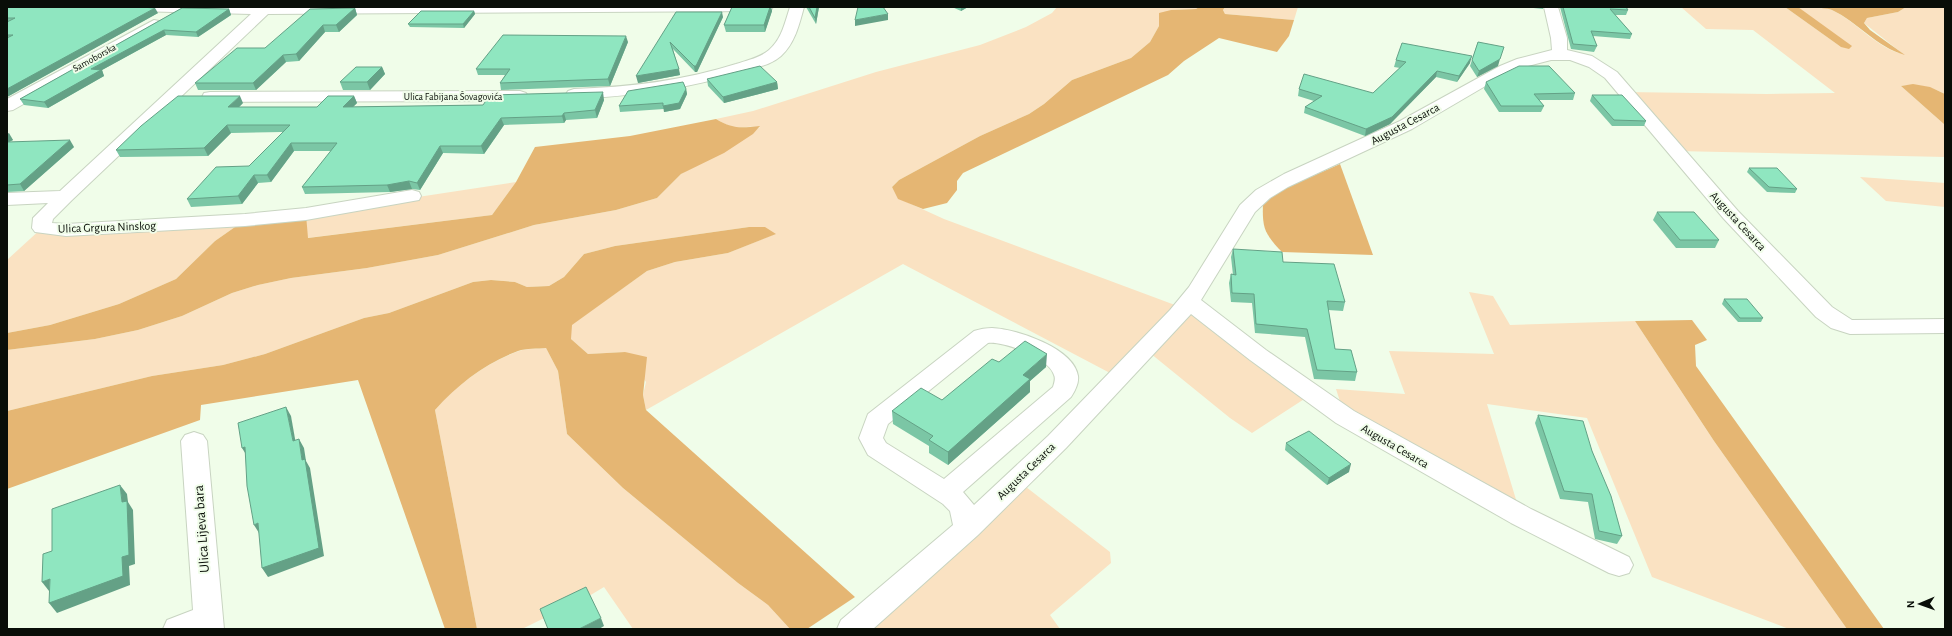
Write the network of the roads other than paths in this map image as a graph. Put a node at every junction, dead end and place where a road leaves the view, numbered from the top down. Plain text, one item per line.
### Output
1 (135, 7) edge
2 (766, 7) edge
3 (797, 7) edge
4 (1551, 7) edge
5 (181, 8) junction
6 (245, 8) edge
7 (706, 8) edge
8 (264, 10) junction
9 (1560, 55) junction
10 (562, 95) edge
11 (533, 96) edge
12 (169, 97) junction
13 (7, 106) edge
14 (65, 196) junction
15 (412, 196) dead end
16 (7, 199) edge
17 (1188, 301) junction
18 (1945, 326) edge
19 (194, 442) dead end
20 (945, 492) junction
21 (968, 528) junction
22 (1619, 565) dead end
23 (208, 623) edge
24 (178, 629) edge
25 (852, 629) edge

1 - 5 street
2 - 7 street
3 - 10 street
4 - 9 street
5 - 6 street
5 - 13 street, Samoborska
6 - 8 street
7 - 8 street
8 - 12 street, Ulica Grgura Ninskog
9 - 17 street, Augusta Cesarca
9 - 18 street, Augusta Cesarca
11 - 12 street, Ulica Fabijana Šovagovića
12 - 14 street, Ulica Grgura Ninskog
14 - 15 street, Ulica Grgura Ninskog
14 - 16 street
17 - 21 street, Augusta Cesarca
17 - 22 street, Augusta Cesarca
19 - 23 street, Ulica Lijeva bara
20 - 20 street
20 - 21 street
21 - 25 street, Augusta Cesarca
23 - 24 street, Ulica Lijeva bara

